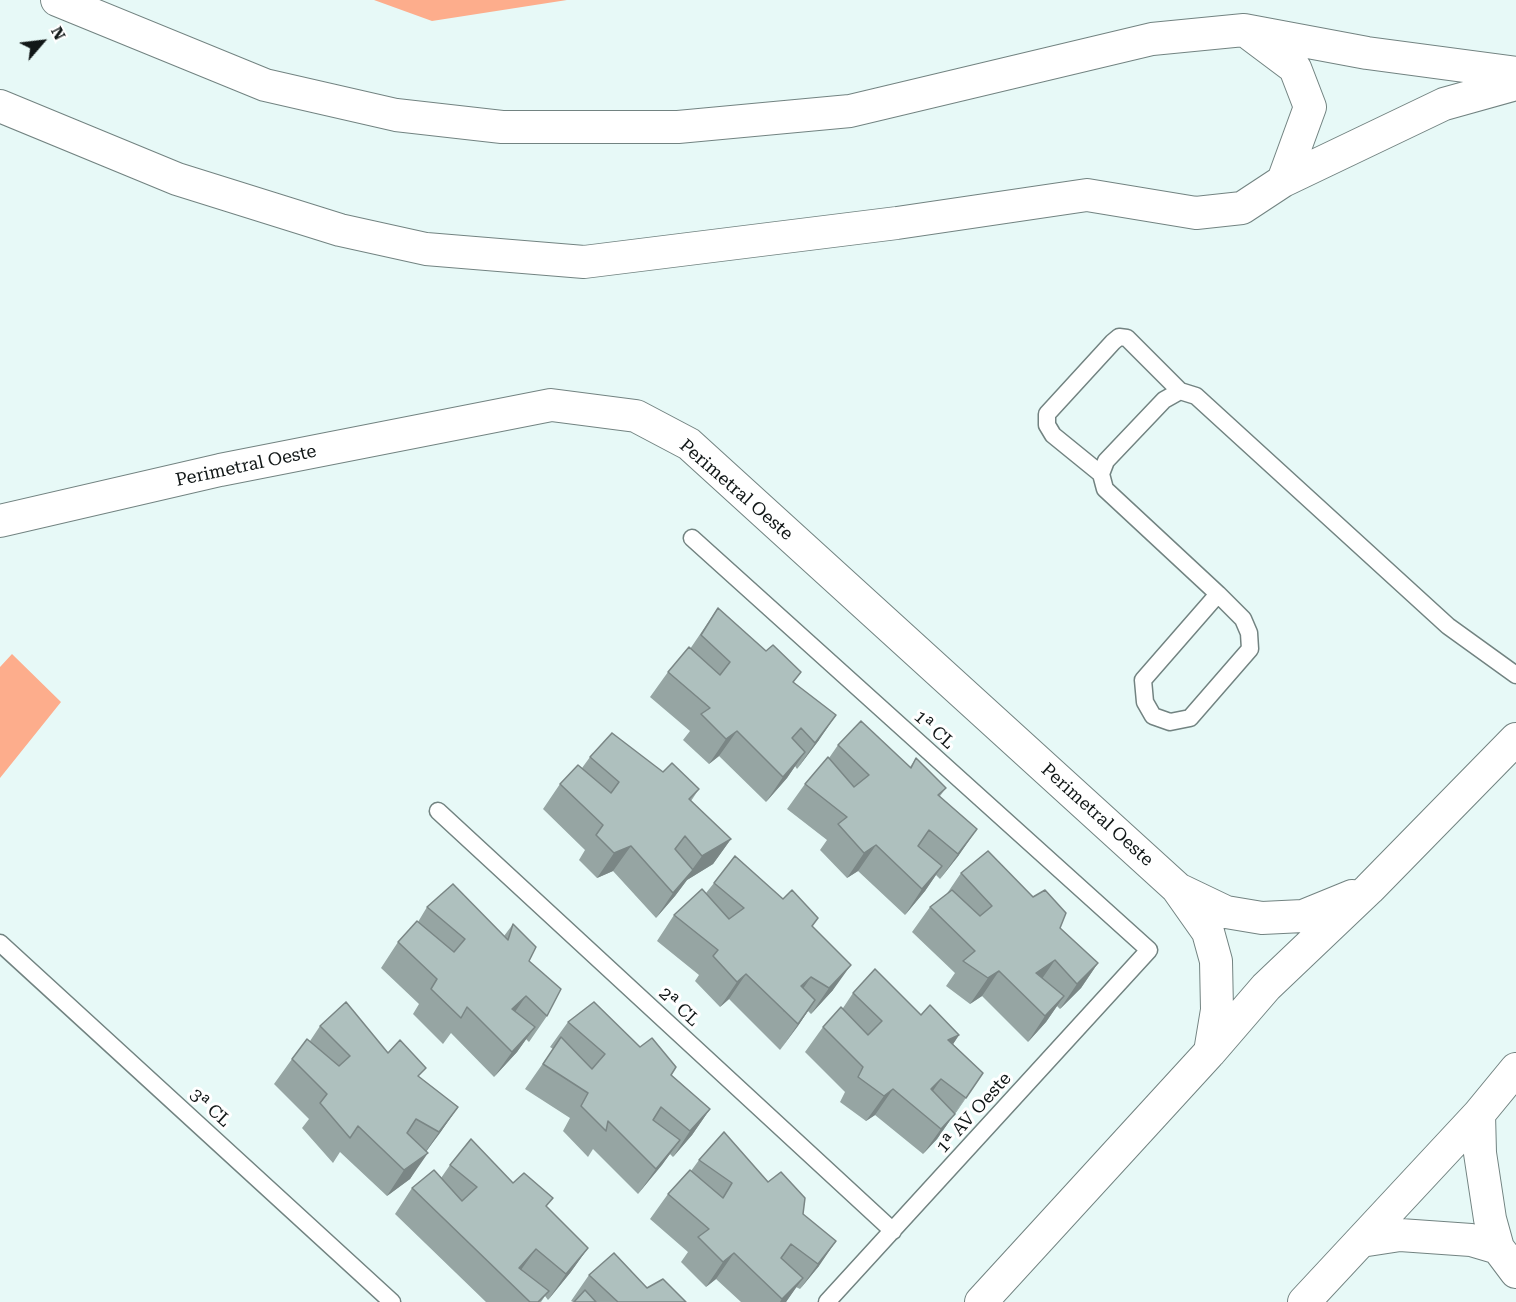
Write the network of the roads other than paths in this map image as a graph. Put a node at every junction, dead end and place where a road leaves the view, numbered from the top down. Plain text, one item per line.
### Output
1 (57, 0) edge
2 (1244, 30) junction
3 (1516, 73) edge
4 (1516, 84) edge
5 (0, 106) edge
6 (1283, 182) junction
7 (1180, 391) junction
8 (1101, 474) junction
9 (0, 521) edge
10 (692, 538) dead end
11 (1218, 594) junction
12 (1516, 675) edge
13 (1516, 739) edge
14 (438, 811) dead end
15 (1177, 888) junction
16 (1369, 889) junction
17 (0, 943) edge
18 (1149, 950) joint
19 (1210, 1052) junction
20 (1516, 1069) edge
21 (1479, 1114) junction
22 (893, 1231) junction
23 (1361, 1241) junction
24 (1507, 1260) edge
25 (392, 1302) edge
26 (828, 1302) edge
27 (981, 1302) edge
28 (1304, 1302) edge

1 - 2 street
2 - 3 street
2 - 6 street
4 - 6 street
5 - 6 street
7 - 8 lane
7 - 8 lane
7 - 12 lane
8 - 11 lane
9 - 15 street, Perimetral Oeste
10 - 18 lane, 1ª CL
11 - 11 lane
13 - 16 street
14 - 22 lane, 2ª CL
15 - 16 street
15 - 19 street
16 - 19 street
17 - 25 lane, 3ª CL
18 - 22 lane, 1ª AV Oeste
19 - 27 street
20 - 21 street
21 - 23 street
21 - 24 street
22 - 26 lane, 1ª AV Oeste
23 - 24 street
23 - 28 street

